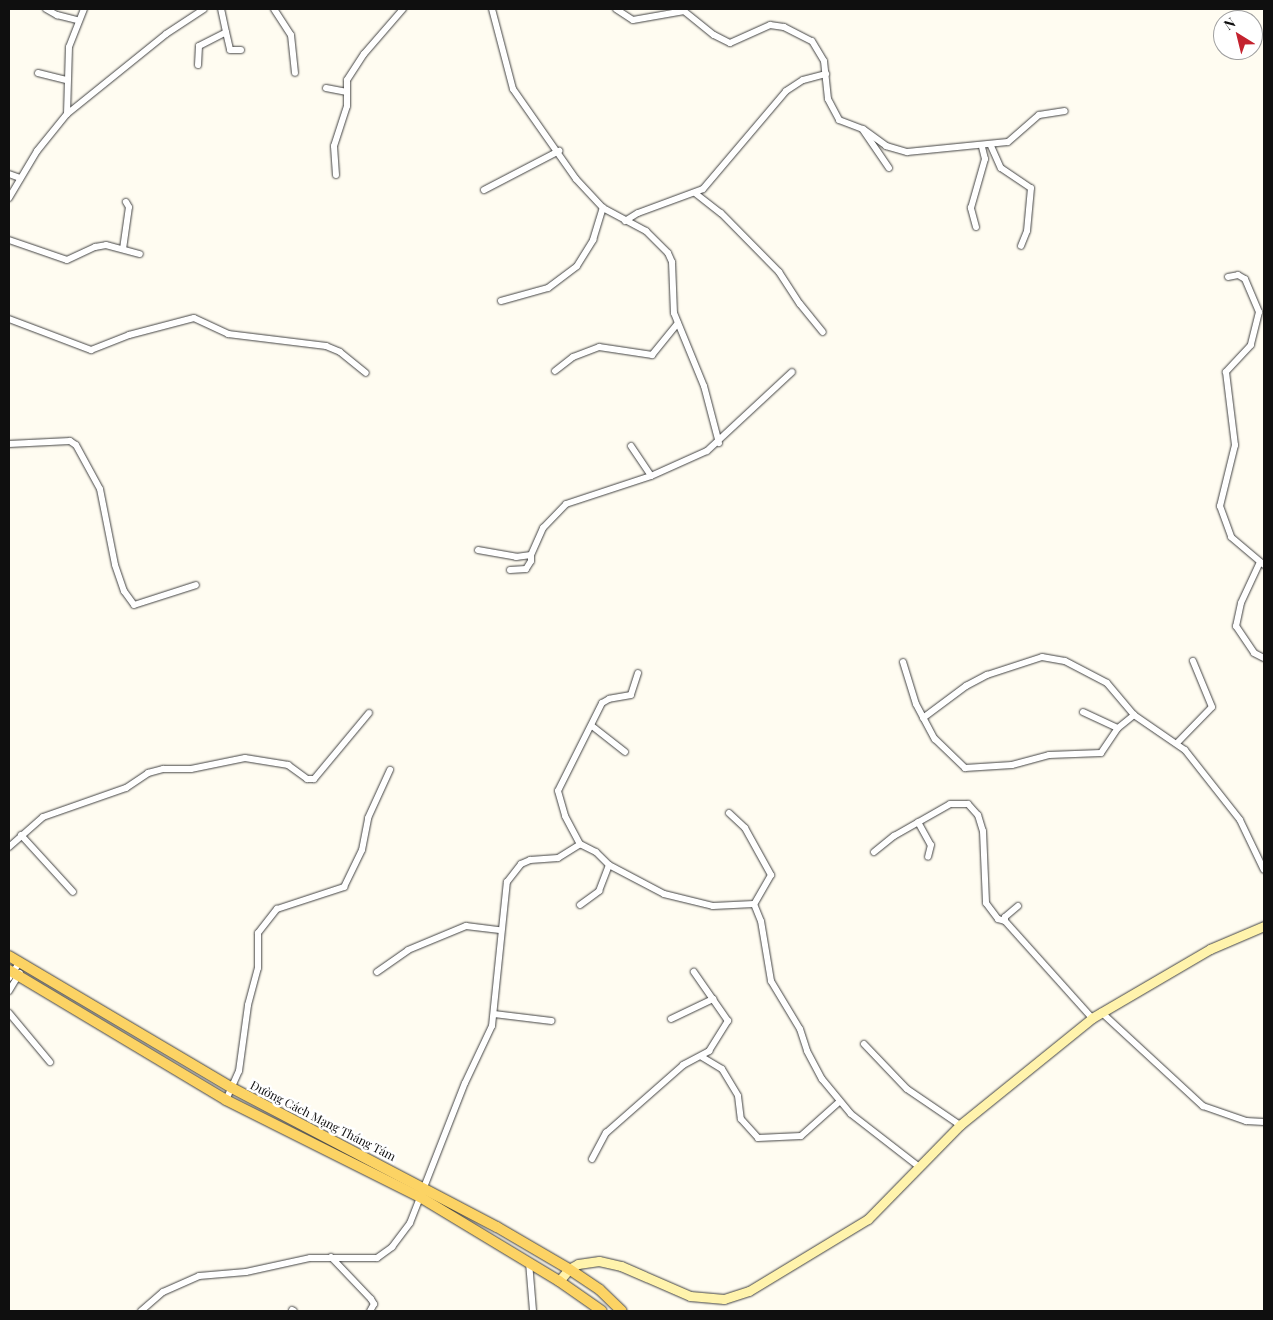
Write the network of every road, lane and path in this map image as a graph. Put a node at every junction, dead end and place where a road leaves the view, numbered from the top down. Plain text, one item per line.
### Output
1 (46, 9) edge
2 (84, 9) edge
3 (204, 9) edge
4 (221, 9) edge
5 (274, 9) edge
6 (402, 9) edge
7 (492, 9) edge
8 (616, 9) edge
9 (77, 20) junction
10 (226, 32) junction
11 (241, 50) dead end
12 (198, 66) dead end
13 (38, 73) dead end
14 (295, 73) dead end
15 (826, 74) junction
16 (66, 80) junction
17 (326, 88) dead end
18 (346, 92) junction
19 (1065, 111) dead end
20 (67, 114) junction
21 (863, 129) junction
22 (991, 146) junction
23 (982, 147) junction
24 (560, 151) junction
25 (889, 168) dead end
26 (9, 174) edge
27 (336, 174) dead end
28 (20, 178) junction
29 (484, 190) dead end
30 (695, 193) junction
31 (9, 198) edge
32 (126, 202) dead end
33 (603, 208) junction
34 (625, 222) junction
35 (976, 227) dead end
36 (9, 240) edge
37 (1021, 246) dead end
38 (123, 248) junction
39 (140, 254) dead end
40 (1228, 277) dead end
41 (501, 301) dead end
42 (1262, 313) edge
43 (9, 319) edge
44 (678, 323) junction
45 (823, 332) dead end
46 (555, 371) dead end
47 (792, 372) dead end
48 (366, 373) dead end
49 (719, 443) junction
50 (9, 444) edge
51 (631, 446) dead end
52 (652, 476) junction
53 (478, 550) dead end
54 (531, 555) junction
55 (1262, 564) edge
56 (510, 570) dead end
57 (196, 585) dead end
58 (1264, 658) edge
59 (903, 662) dead end
60 (1193, 662) dead end
61 (638, 672) dead end
62 (1083, 712) dead end
63 (369, 713) dead end
64 (1134, 715) junction
65 (923, 718) junction
66 (592, 726) junction
67 (1118, 728) junction
68 (1177, 743) junction
69 (625, 752) dead end
70 (390, 770) dead end
71 (729, 813) dead end
72 (918, 822) junction
73 (21, 835) junction
74 (580, 844) junction
75 (9, 846) edge
76 (874, 852) dead end
77 (928, 857) dead end
78 (609, 865) junction
79 (1264, 870) edge
80 (73, 892) dead end
81 (754, 904) junction
82 (580, 905) dead end
83 (1018, 906) dead end
84 (1005, 921) junction
85 (1264, 926) edge
86 (500, 930) junction
87 (9, 956) edge
88 (22, 965) junction
89 (377, 972) dead end
90 (694, 972) dead end
91 (12, 974) edge
92 (9, 991) edge
93 (713, 999) junction
94 (1101, 1012) junction
95 (9, 1013) edge
96 (494, 1014) junction
97 (1092, 1018) junction
98 (671, 1019) dead end
99 (552, 1021) dead end
100 (154, 1042) junction
101 (864, 1044) dead end
102 (147, 1054) junction
103 (702, 1057) junction
104 (50, 1062) dead end
105 (232, 1088) junction
106 (226, 1100) junction
107 (839, 1102) junction
108 (1264, 1122) edge
109 (960, 1125) junction
110 (592, 1159) dead end
111 (918, 1166) junction
112 (424, 1186) junction
113 (420, 1197) junction
114 (331, 1257) junction
115 (529, 1262) junction
116 (569, 1269) junction
117 (559, 1281) junction
118 (141, 1311) edge
119 (370, 1311) edge
120 (533, 1311) edge
121 (602, 1311) edge
122 (622, 1311) edge

1 - 9 street
2 - 9 street
3 - 20 street
4 - 10 street
5 - 14 street
6 - 18 street
7 - 24 street
8 - 15 street
9 - 16 street
10 - 11 street
10 - 12 street
13 - 16 street
15 - 21 street
15 - 30 street
16 - 20 street
17 - 18 street
18 - 27 street
19 - 22 street
20 - 28 street
21 - 23 street
21 - 25 street
22 - 23 street
22 - 37 street
23 - 35 street
24 - 29 street
24 - 33 street
26 - 28 street
28 - 31 street
30 - 34 street
30 - 45 street
32 - 38 street
33 - 34 street
33 - 41 street
34 - 44 street
36 - 38 street
38 - 39 street
40 - 42 street
42 - 55 street
43 - 48 street
44 - 46 street
44 - 49 street
47 - 49 street
49 - 52 street
50 - 57 street
51 - 52 street
52 - 54 street
53 - 54 street
54 - 56 street
55 - 58 street
59 - 65 street
60 - 68 street
61 - 66 street
62 - 67 street
63 - 73 street
64 - 65 street
64 - 67 street
64 - 68 street
65 - 67 street
66 - 69 street
66 - 74 street
68 - 79 street
70 - 105 street
71 - 81 street
72 - 76 street
72 - 77 street
72 - 84 street
73 - 75 street
73 - 80 street
74 - 78 street
74 - 86 street
78 - 81 street
78 - 82 street
81 - 107 street
83 - 84 street
84 - 97 street
85 - 94 main road
86 - 89 street
86 - 96 street
87 - 88 main road, Đường Cách Mạng Tháng Tám
88 - 91 street
88 - 100 main road, Đường Cách Mạng Tháng Tám
90 - 93 street
91 - 92 street
91 - 102 main road, Đường Cách Mạng Tháng Tám
93 - 98 street
93 - 103 street
94 - 97 main road
94 - 108 street
95 - 104 street
96 - 99 street
96 - 112 street
97 - 109 main road
100 - 102 main road
100 - 105 main road, Đường Cách Mạng Tháng Tám
101 - 109 street
102 - 106 main road, Đường Cách Mạng Tháng Tám
103 - 107 street
103 - 110 street
105 - 106 street
105 - 112 main road, Đường Cách Mạng Tháng Tám
106 - 113 main road, Đường Cách Mạng Tháng Tám
107 - 111 street
109 - 111 main road
111 - 116 main road
112 - 113 street
112 - 116 main road, Đường Cách Mạng Tháng Tám
113 - 114 street
113 - 115 main road, Đường Cách Mạng Tháng Tám
114 - 118 street
114 - 119 street
115 - 117 main road, Đường Cách Mạng Tháng Tám
115 - 120 street
116 - 117 main road
116 - 122 main road, Đường Cách Mạng Tháng Tám
117 - 121 main road, Đường Cách Mạng Tháng Tám

